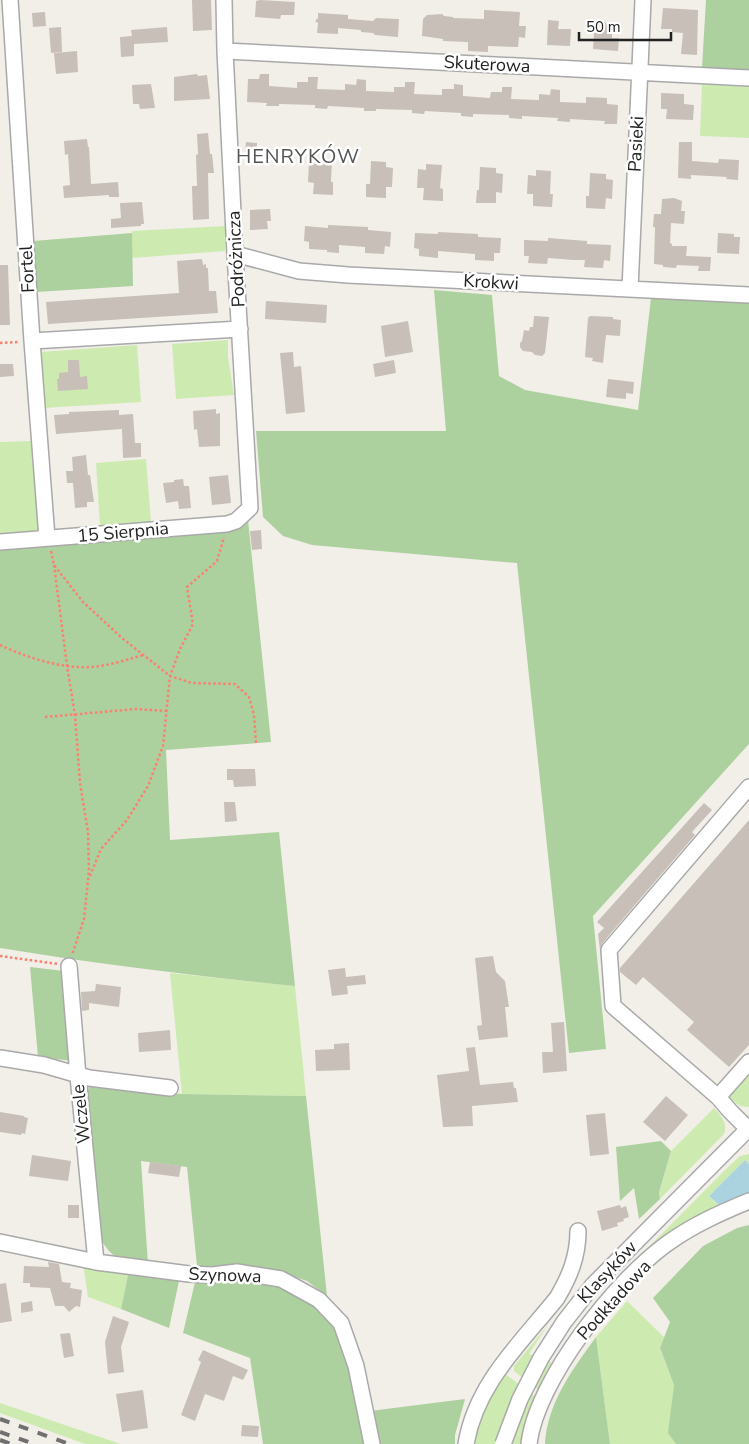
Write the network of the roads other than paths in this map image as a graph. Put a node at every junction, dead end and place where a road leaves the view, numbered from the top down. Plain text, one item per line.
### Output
1 (10, 0) edge
2 (224, 0) edge
3 (643, 0) edge
4 (225, 51) junction
5 (639, 72) junction
6 (749, 78) edge
7 (235, 254) junction
8 (630, 289) junction
9 (749, 290) edge
10 (240, 329) junction
11 (32, 341) junction
12 (244, 515) joint
13 (47, 538) junction
14 (0, 542) edge
15 (749, 787) edge
16 (69, 966) road end
17 (0, 1058) edge
18 (749, 1062) edge
19 (78, 1076) junction
20 (170, 1088) dead end
21 (718, 1097) junction
22 (749, 1129) edge
23 (749, 1201) edge
24 (578, 1231) dead end
25 (0, 1242) edge
26 (96, 1262) junction
27 (372, 1444) edge
28 (466, 1444) edge
29 (503, 1444) edge
30 (529, 1444) edge

1 - 11 street, Fortel
2 - 4 street, Podróżnicza
3 - 5 street, Pasieki
4 - 5 street, Skuterowa
4 - 7 street, Podróżnicza
5 - 6 street, Skuterowa
5 - 8 street, Pasieki
7 - 8 street, Krokwi
7 - 10 street, Podróżnicza
8 - 9 street, Krokwi
10 - 11 street
10 - 12 street, Podróżnicza
11 - 13 street, Fortel
12 - 13 street, 15 Sierpnia
13 - 14 street, 15 Sierpnia
15 - 21 street
16 - 19 street, Wczele
17 - 19 street
18 - 21 street
19 - 20 street
19 - 26 street, Wczele
21 - 22 street
22 - 29 street, Klasyków, bridge
23 - 30 street, Podkładowa
24 - 28 street
25 - 26 street, Szynowa
26 - 27 street, Szynowa

